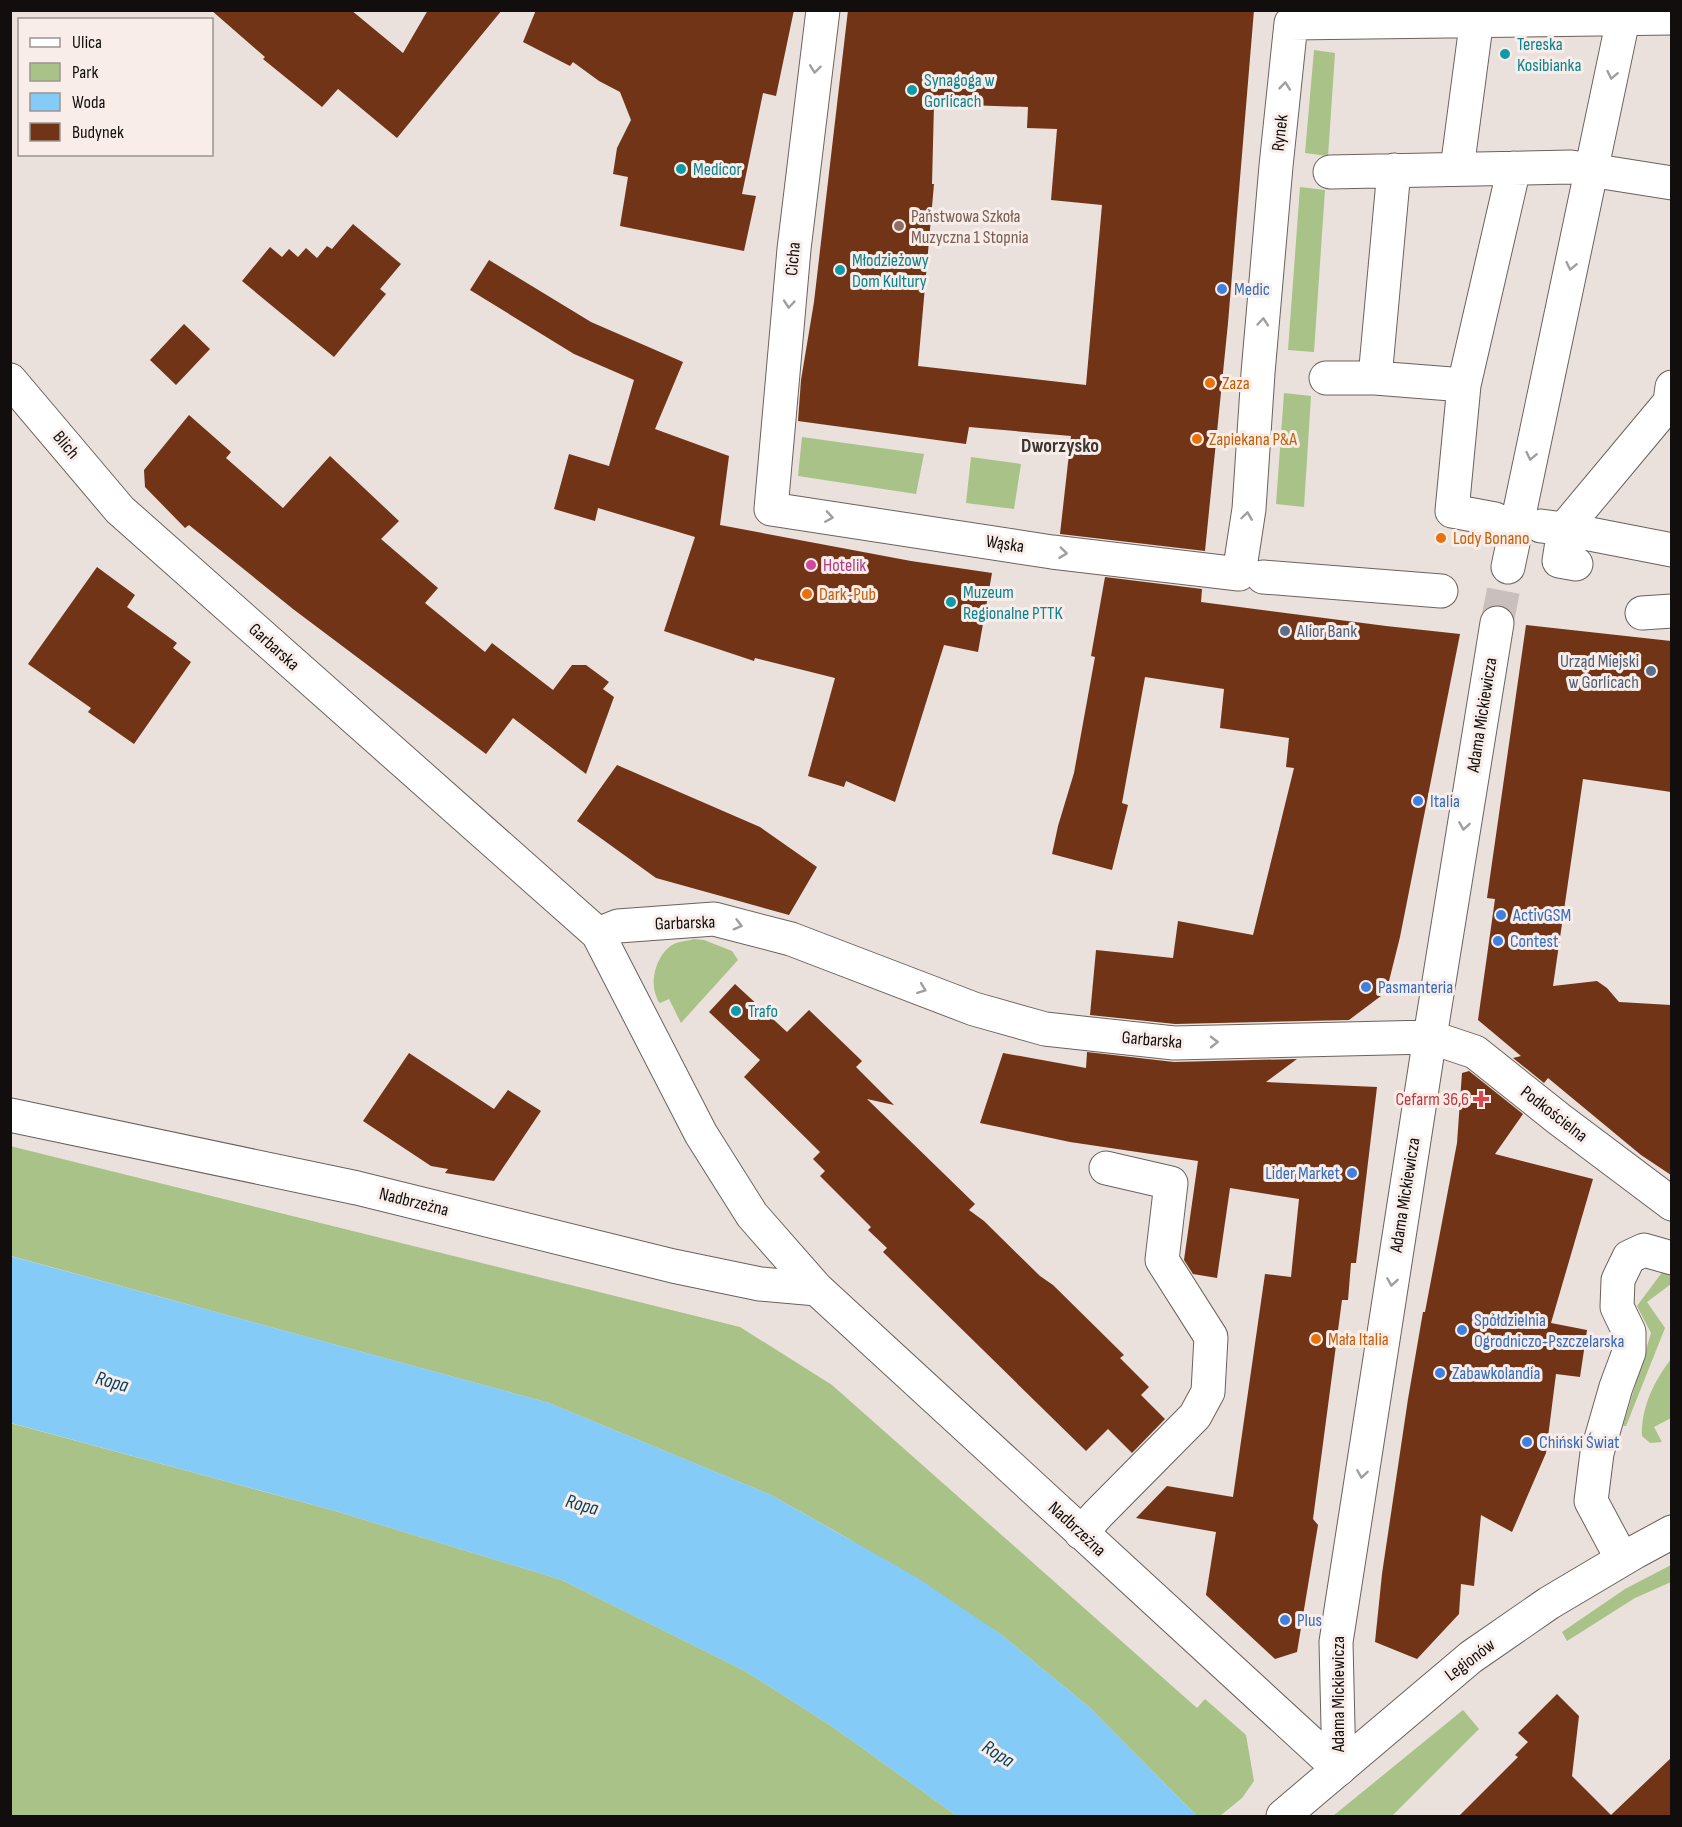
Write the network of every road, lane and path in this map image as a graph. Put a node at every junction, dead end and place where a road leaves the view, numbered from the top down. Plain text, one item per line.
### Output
1 (823, 10) edge
2 (1624, 14) edge
3 (1291, 17) edge
4 (1671, 18) edge
5 (1475, 33) dead end
6 (1514, 168) junction
7 (1457, 169) junction
8 (1394, 170) junction
9 (1591, 171) junction
10 (1330, 172) dead end
11 (1671, 183) edge
12 (1326, 378) dead end
13 (1375, 378) junction
14 (10, 380) edge
15 (1464, 385) junction
16 (1671, 399) edge
17 (771, 509) joint
18 (120, 510) joint
19 (1488, 525) dead end
20 (1552, 527) junction
21 (1671, 550) edge
22 (1576, 564) dead end
23 (1508, 567) tunnel mouth
24 (1251, 576) junction
25 (1442, 591) dead end
26 (1497, 623) tunnel mouth
27 (598, 934) junction
28 (1430, 1037) junction
29 (10, 1115) edge
30 (1106, 1168) dead end
31 (1671, 1204) edge
32 (1671, 1258) edge
33 (817, 1289) junction
34 (1671, 1532) edge
35 (1082, 1533) junction
36 (1622, 1559) junction
37 (1339, 1769) junction
38 (1285, 1815) edge

1 -> 17 street, Cicha
2 - 3 street, Rynek
2 - 4 street, Rynek
2 -> 9 street
24 -> 3 street, Rynek
5 - 7 street
6 - 7 street
6 - 9 street
6 - 15 street
7 - 8 street
8 - 10 street
8 - 13 street
9 - 11 street
9 -> 23 street
12 - 13 street
13 - 15 street
14 - 18 street, Blich
15 - 19 street
16 - 20 street
17 -> 24 street, Wąska
18 - 27 street, Garbarska
20 - 21 street
20 - 22 street
24 - 25 street
26 -> 28 street, Adama Mickiewicza
27 -> 28 street, Garbarska
27 - 33 street, Nadbrzeżna
28 - 31 street, Podkościelna
28 -> 37 street, Adama Mickiewicza
29 - 33 street, Nadbrzeżna
30 - 35 street
32 - 36 street
33 - 35 street, Nadbrzeżna
34 - 36 street, Legionów
35 - 37 street, Nadbrzeżna
36 - 37 street, Legionów
37 - 38 street, Legionów

